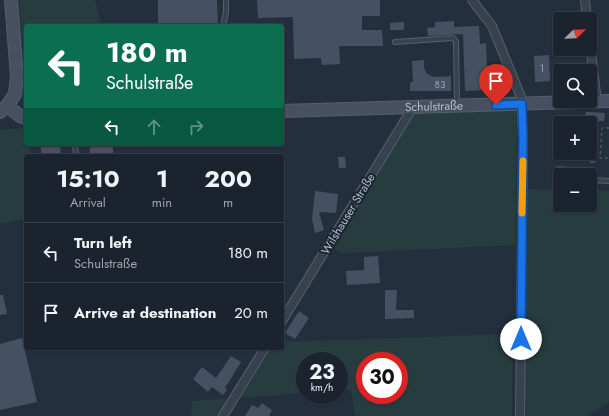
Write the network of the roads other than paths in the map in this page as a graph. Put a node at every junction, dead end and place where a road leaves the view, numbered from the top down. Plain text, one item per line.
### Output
1 (11, 0) edge
2 (226, 0) edge
3 (472, 0) edge
4 (585, 0) edge
5 (586, 12) edge
6 (223, 24) edge
7 (395, 42) dead end
8 (593, 56) edge
9 (603, 101) edge
10 (522, 104) junction
11 (457, 106) junction
12 (413, 107) junction
13 (4, 109) edge
14 (284, 111) edge
15 (24, 117) edge
16 (597, 180) edge
17 (609, 181) edge
18 (284, 318) edge
19 (264, 350) edge
20 (223, 416) edge
21 (520, 416) edge

1 - 13 street
2 - 6 lane
3 - 10 street
4 - 5 street
7 - 11 lane
8 - 9 street
9 - 10 street, Schulstraße
10 - 11 street, Schulstraße
10 - 21 street
11 - 12 street, Schulstraße
12 - 14 street, Schulstraße
12 - 18 street, Wilshauser Straße
13 - 15 street
16 - 17 lane
19 - 20 street

